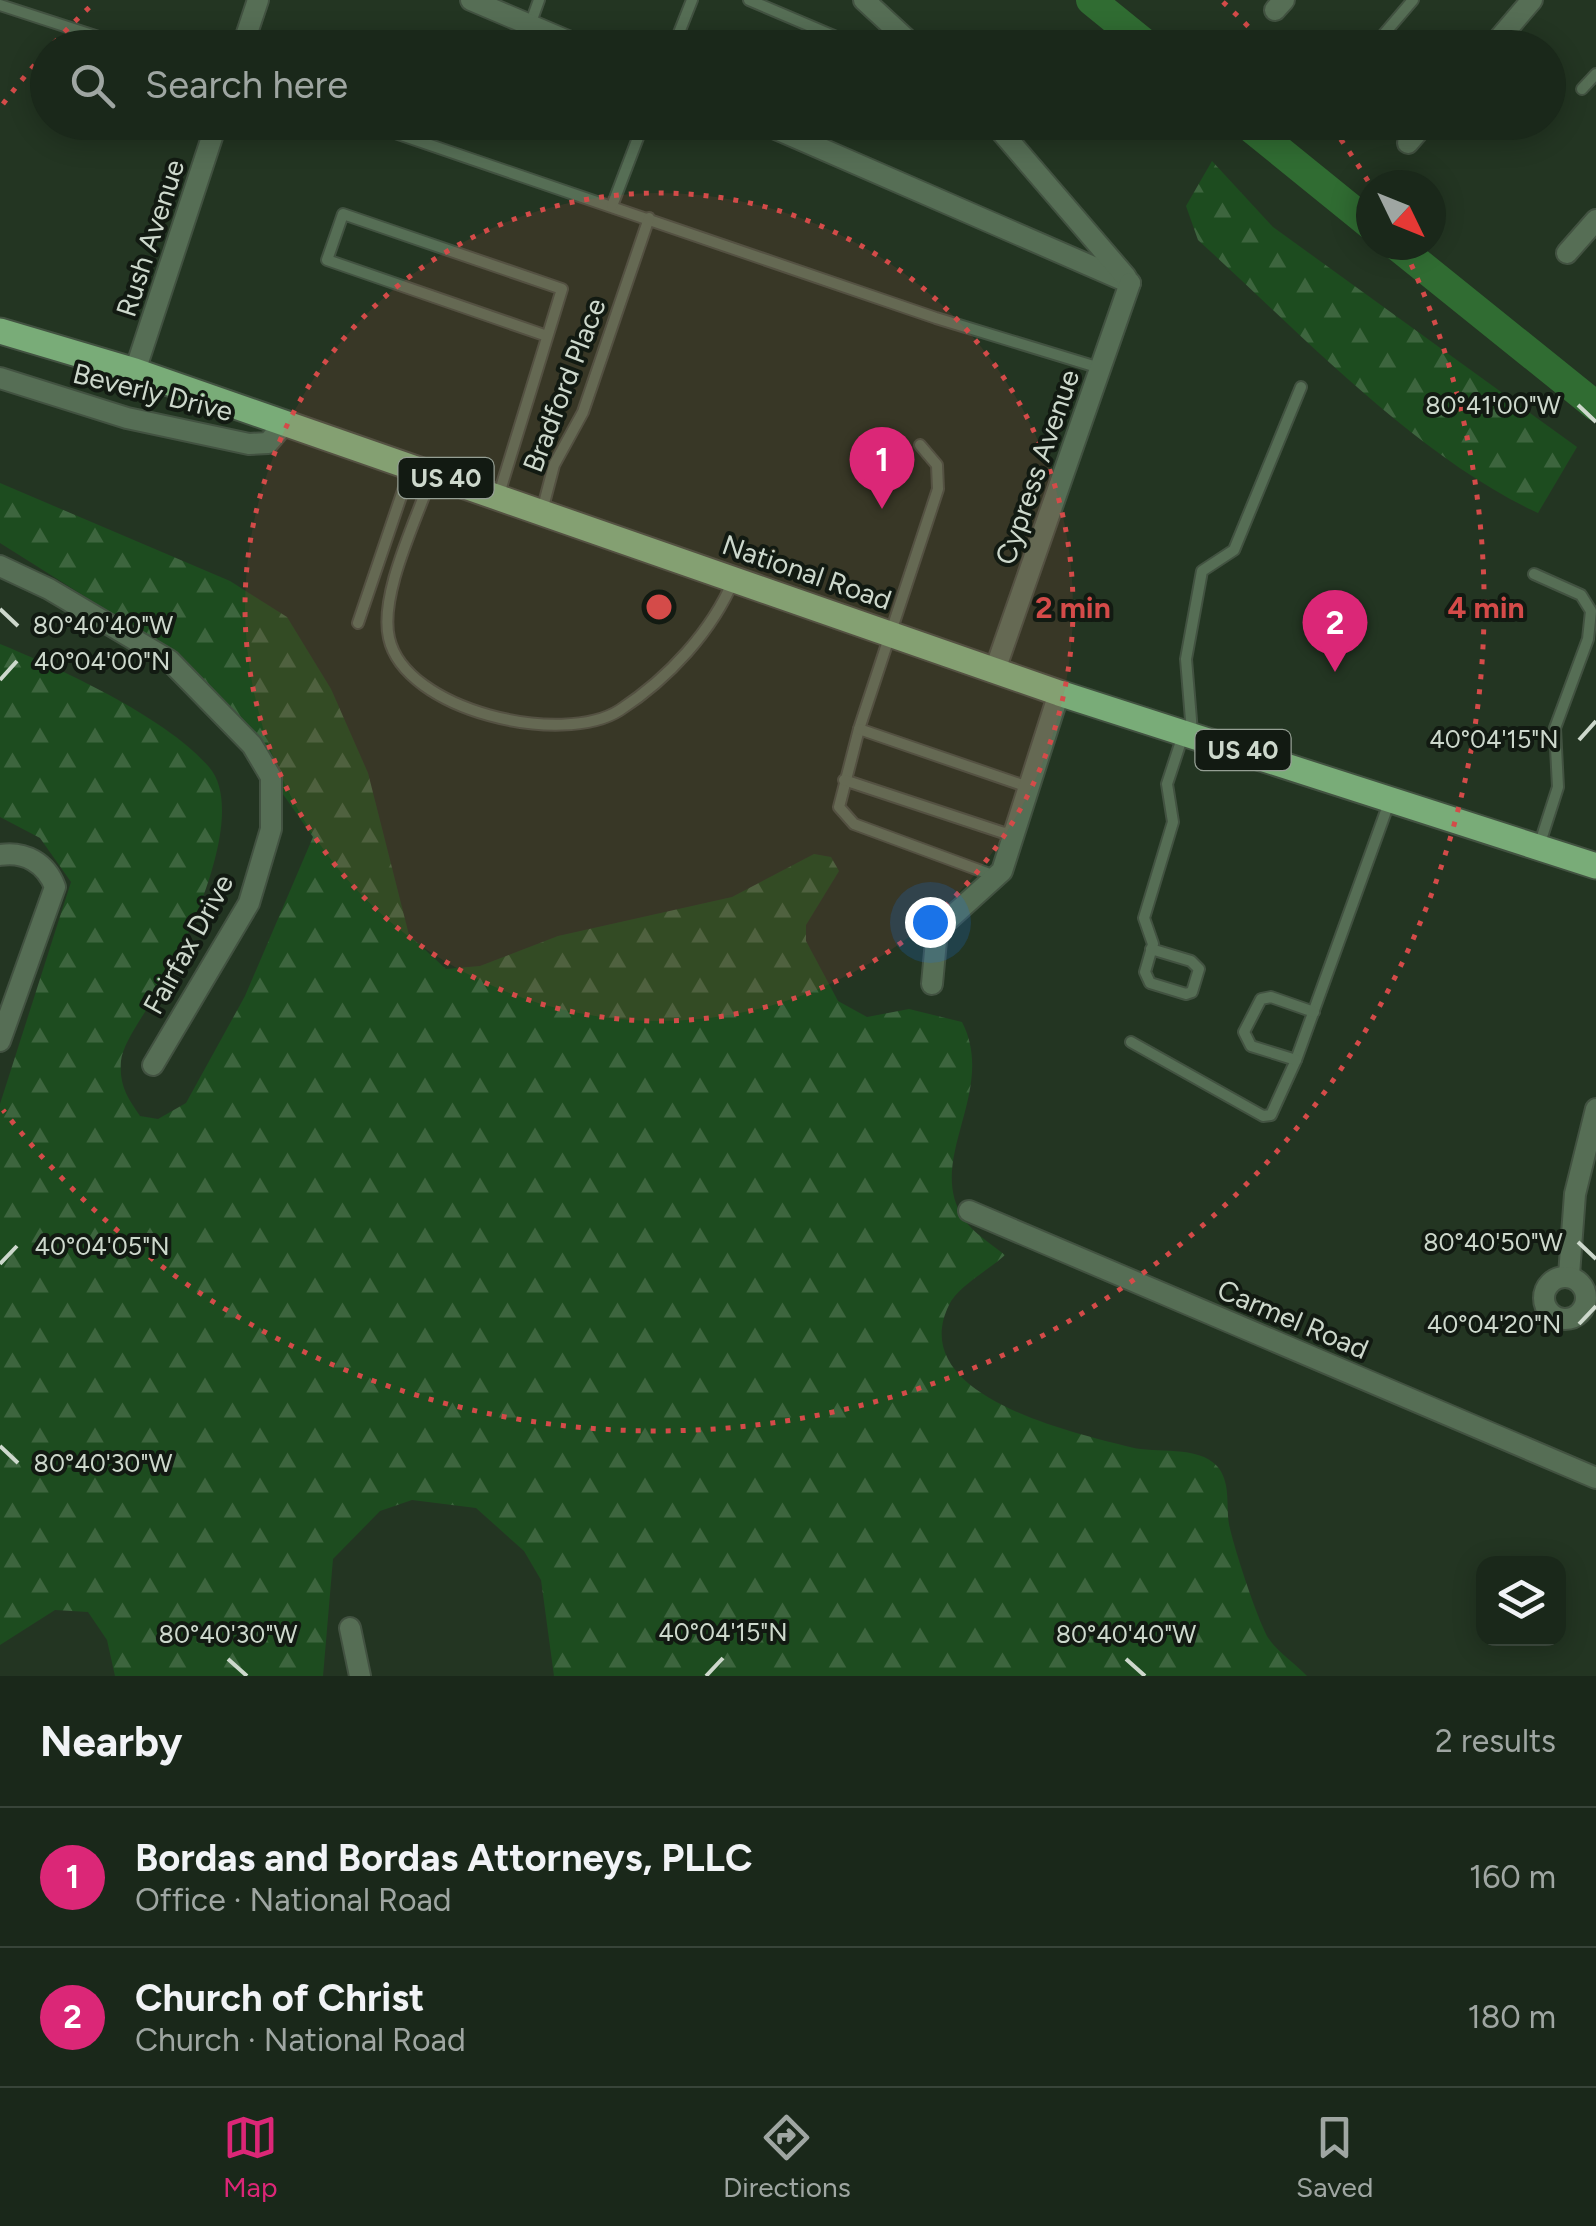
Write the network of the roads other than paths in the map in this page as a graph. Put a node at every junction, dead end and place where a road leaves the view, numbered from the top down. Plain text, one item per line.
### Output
1 (258, 0) edge
2 (471, 0) edge
3 (539, 0) edge
4 (692, 0) edge
5 (749, 0) edge
6 (864, 0) edge
7 (1413, 0) edge
8 (1532, 0) edge
9 (0, 5) edge
10 (530, 25) junction
11 (77, 30) edge
12 (248, 30) edge
13 (542, 30) edge
14 (680, 30) edge
15 (820, 30) edge
16 (896, 30) edge
17 (1387, 30) edge
18 (1506, 30) edge
19 (1596, 74) edge
20 (1582, 89) dead end
21 (211, 140) edge
22 (416, 140) edge
23 (637, 140) edge
24 (801, 140) edge
25 (1009, 140) edge
26 (612, 206) junction
27 (649, 218) junction
28 (1596, 220) edge
29 (1567, 253) dead end
30 (1130, 283) junction
31 (0, 332) edge
32 (548, 336) junction
33 (1100, 368) junction
34 (135, 371) junction
35 (0, 378) edge
36 (1301, 387) dead end
37 (284, 422) junction
38 (920, 445) dead end
39 (422, 470) junction
40 (499, 496) junction
41 (542, 511) junction
42 (0, 566) edge
43 (1534, 574) dead end
44 (734, 578) junction
45 (358, 624) dead end
46 (890, 633) junction
47 (995, 670) junction
48 (1059, 693) junction
49 (859, 729) junction
50 (1188, 732) junction
51 (844, 780) junction
52 (1028, 787) junction
53 (1390, 798) junction
54 (1015, 831) junction
55 (1538, 848) junction
56 (0, 855) edge
57 (1596, 866) edge
58 (996, 877) junction
59 (1151, 950) junction
60 (932, 984) dead end
61 (1314, 1012) junction
62 (0, 1041) edge
63 (1132, 1042) dead end
64 (1296, 1060) junction
65 (153, 1065) dead end
66 (1596, 1109) edge
67 (969, 1211) dead end
68 (1569, 1275) dead end
69 (1596, 1478) edge
70 (350, 1628) dead end
71 (360, 1676) edge

1 - 12 street
2 - 10 street
3 - 10 lane
4 - 14 lane
5 - 15 lane
6 - 16 street
7 - 17 lane
8 - 18 street
9 - 11 lane
10 - 13 street
19 - 20 lane
21 - 34 street, Rush Avenue
22 - 26 lane
23 - 26 lane
24 - 30 street
25 - 30 street
26 - 27 lane
27 - 33 lane
27 - 41 lane, Bradford Place
28 - 29 street
30 - 33 street, Cypress Avenue
31 - 34 main road, National Road / US 40
32 - 32 lane
32 - 40 lane
33 - 47 street, Cypress Avenue
34 - 37 main road, National Road / US 40
35 - 37 street, Beverly Drive
36 - 50 lane
37 - 39 main road, National Road / US 40
38 - 46 lane
39 - 40 main road, National Road / US 40
39 - 44 lane
39 - 45 lane
40 - 41 main road, National Road / US 40
41 - 44 main road, National Road / US 40
42 - 65 street, Fairfax Drive
43 - 55 lane
44 - 46 main road, National Road / US 40
46 - 47 main road, National Road / US 40
46 - 49 lane
47 - 48 main road, National Road / US 40
48 - 50 main road, National Road / US 40
48 - 52 street
49 - 51 lane
49 - 52 lane
50 - 53 main road, National Road / US 40
50 - 59 lane
51 - 54 lane
51 - 58 lane
52 - 54 street
53 - 55 main road, National Road / US 40
53 - 61 lane
54 - 58 street
55 - 57 main road, National Road / US 40
56 - 62 street
58 - 60 street
59 - 59 lane
61 - 64 lane
61 - 64 lane
63 - 64 lane
66 - 68 street
67 - 69 street, Carmel Road
70 - 71 street

